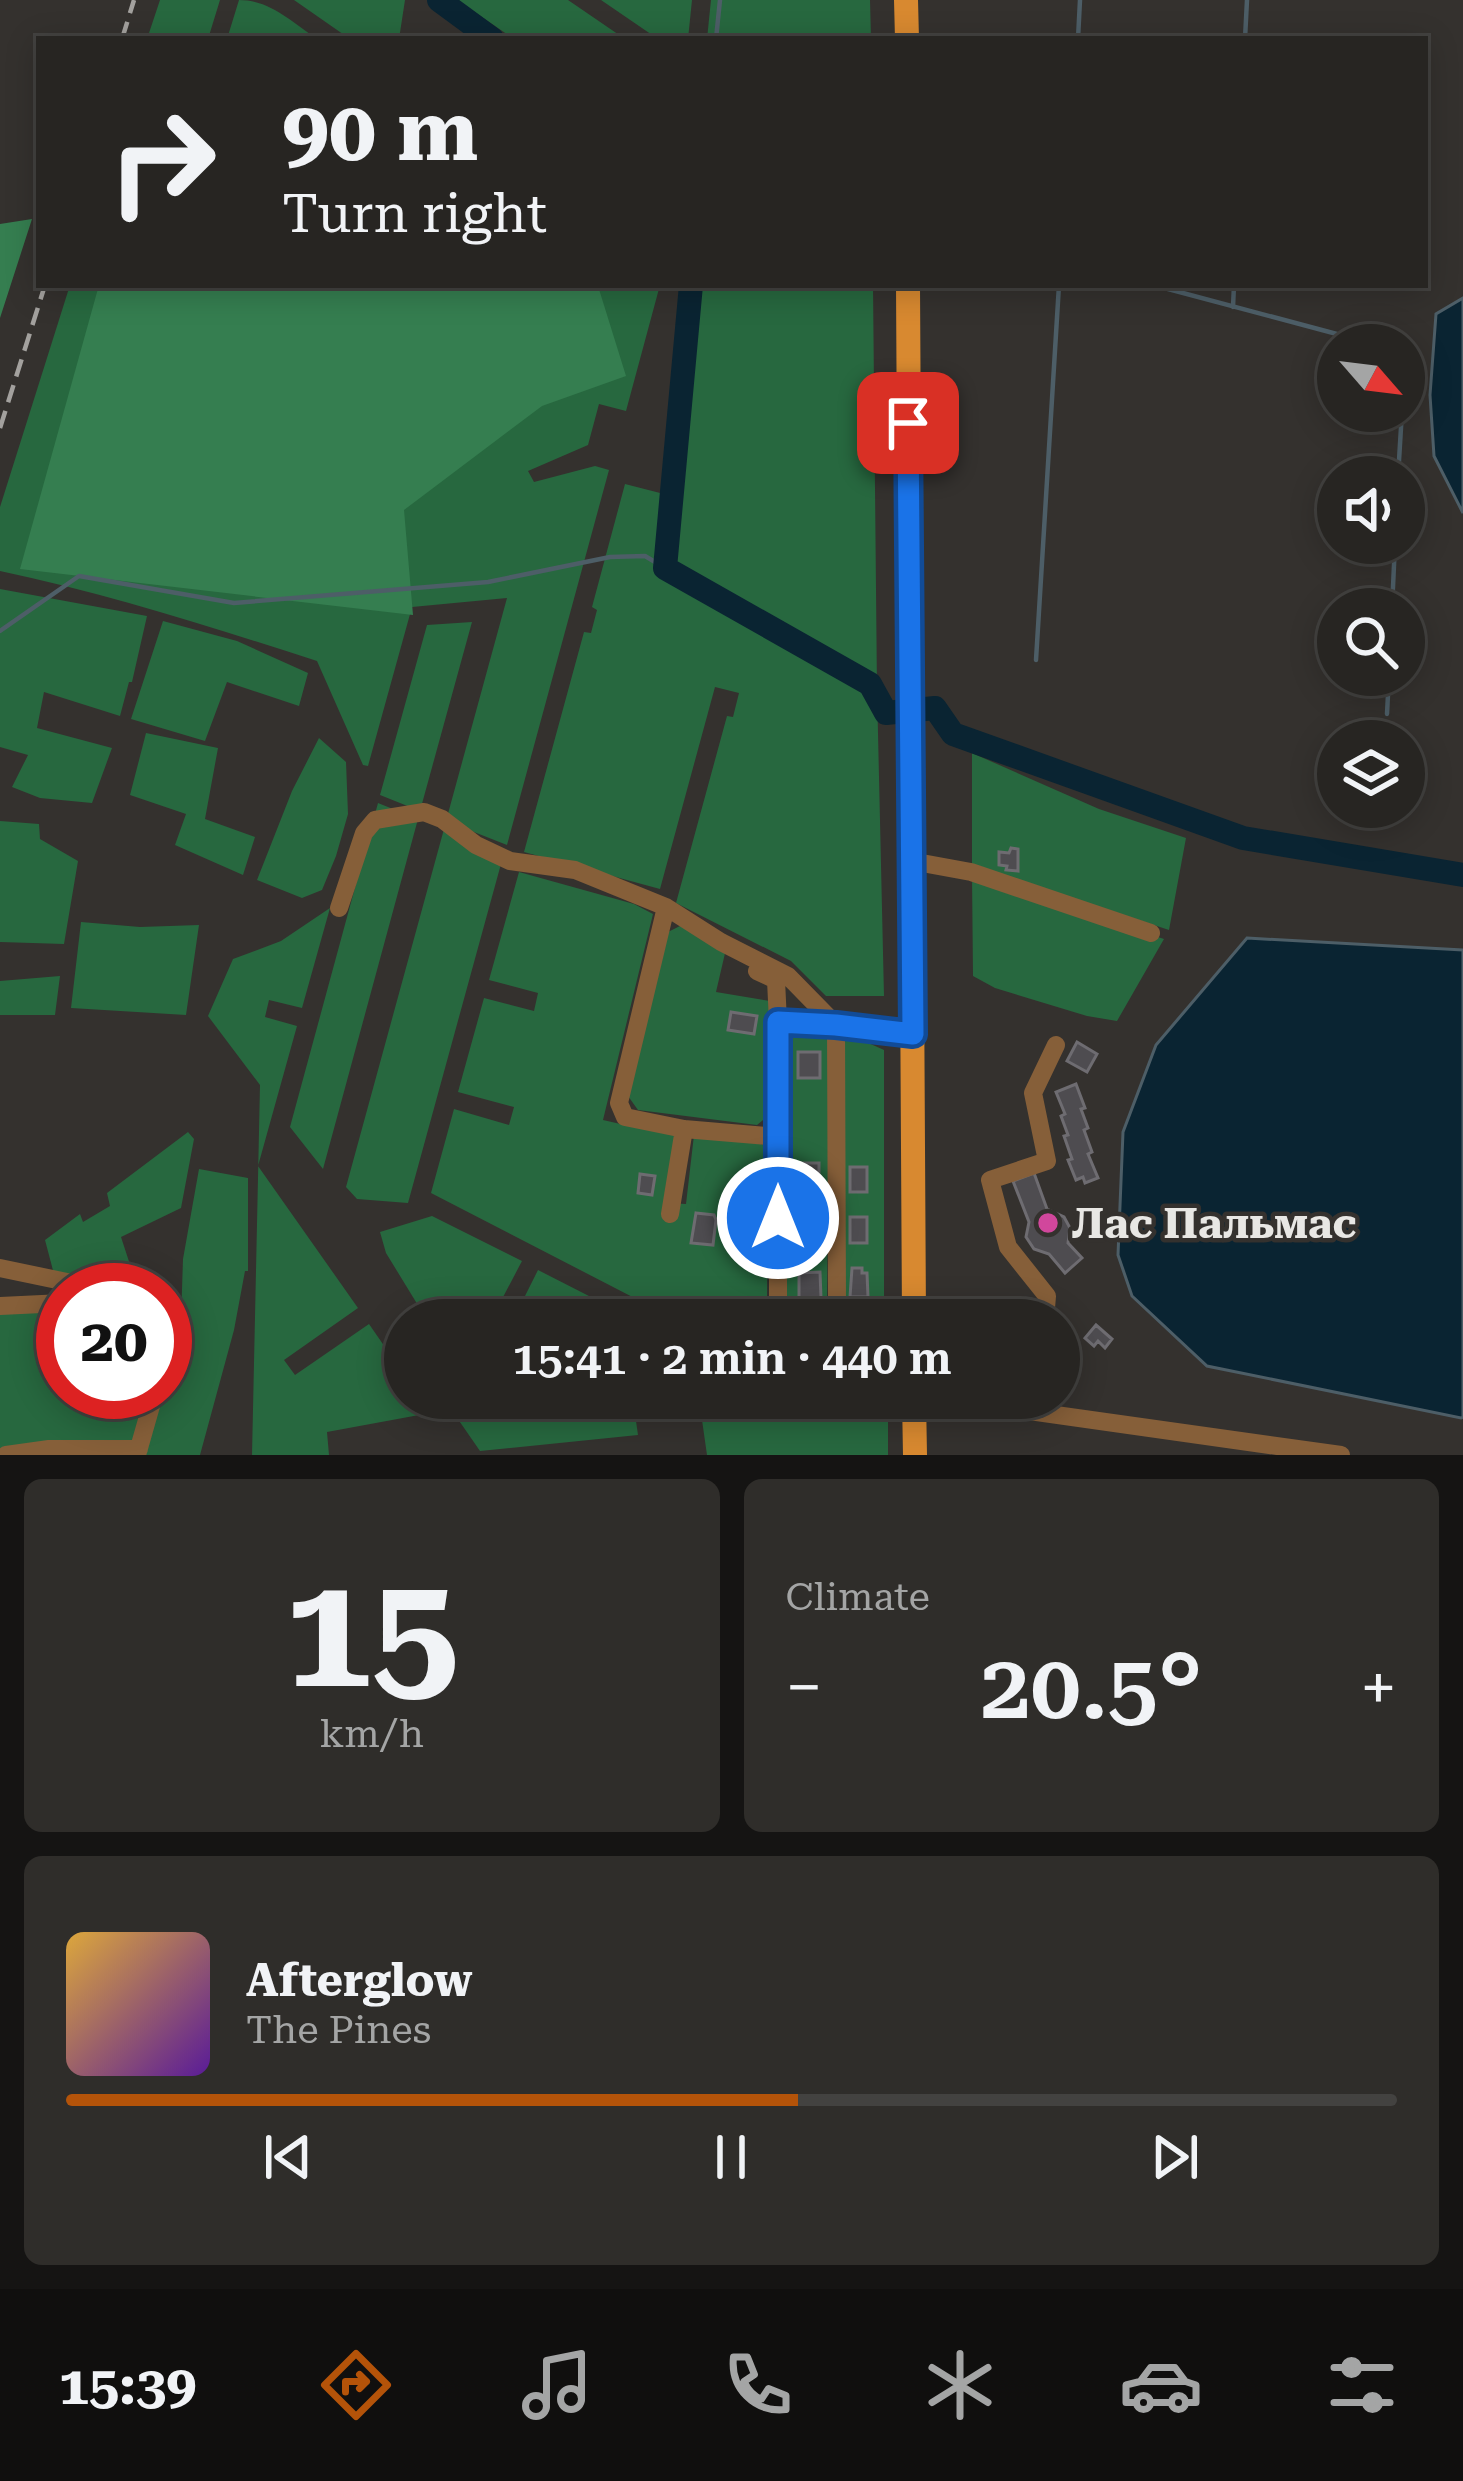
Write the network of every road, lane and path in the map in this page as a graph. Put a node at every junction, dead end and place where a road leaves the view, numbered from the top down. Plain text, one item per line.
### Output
1 (907, 0) edge
2 (907, 36) edge
3 (908, 288) edge
4 (911, 861) junction
5 (666, 907) junction
6 (340, 908) dead end
7 (1151, 933) dead end
8 (731, 958) dead end
9 (778, 1022) junction
10 (836, 1025) junction
11 (913, 1034) junction
12 (1056, 1045) dead end
13 (684, 1129) junction
14 (778, 1137) junction
15 (670, 1214) dead end
16 (0, 1268) edge
17 (36, 1276) edge
18 (778, 1299) edge
19 (837, 1299) edge
20 (914, 1299) edge
21 (1048, 1299) edge
22 (36, 1304) edge
23 (0, 1306) edge
24 (1080, 1412) edge
25 (147, 1419) edge
26 (914, 1419) edge
27 (138, 1452) edge
28 (6, 1455) edge
29 (914, 1455) edge
30 (1341, 1455) edge

1 - 2 main road
3 - 4 main road
4 - 7 street
4 - 11 main road
5 - 6 street
5 - 10 street
5 - 13 street
8 - 9 street
9 - 10 street
9 - 14 street
10 - 11 street
10 - 19 street
11 - 20 main road
12 - 21 street
13 - 14 street
13 - 15 street
14 - 18 street
16 - 17 street
22 - 23 street
24 - 30 street
25 - 27 street
26 - 29 main road
27 - 28 street

